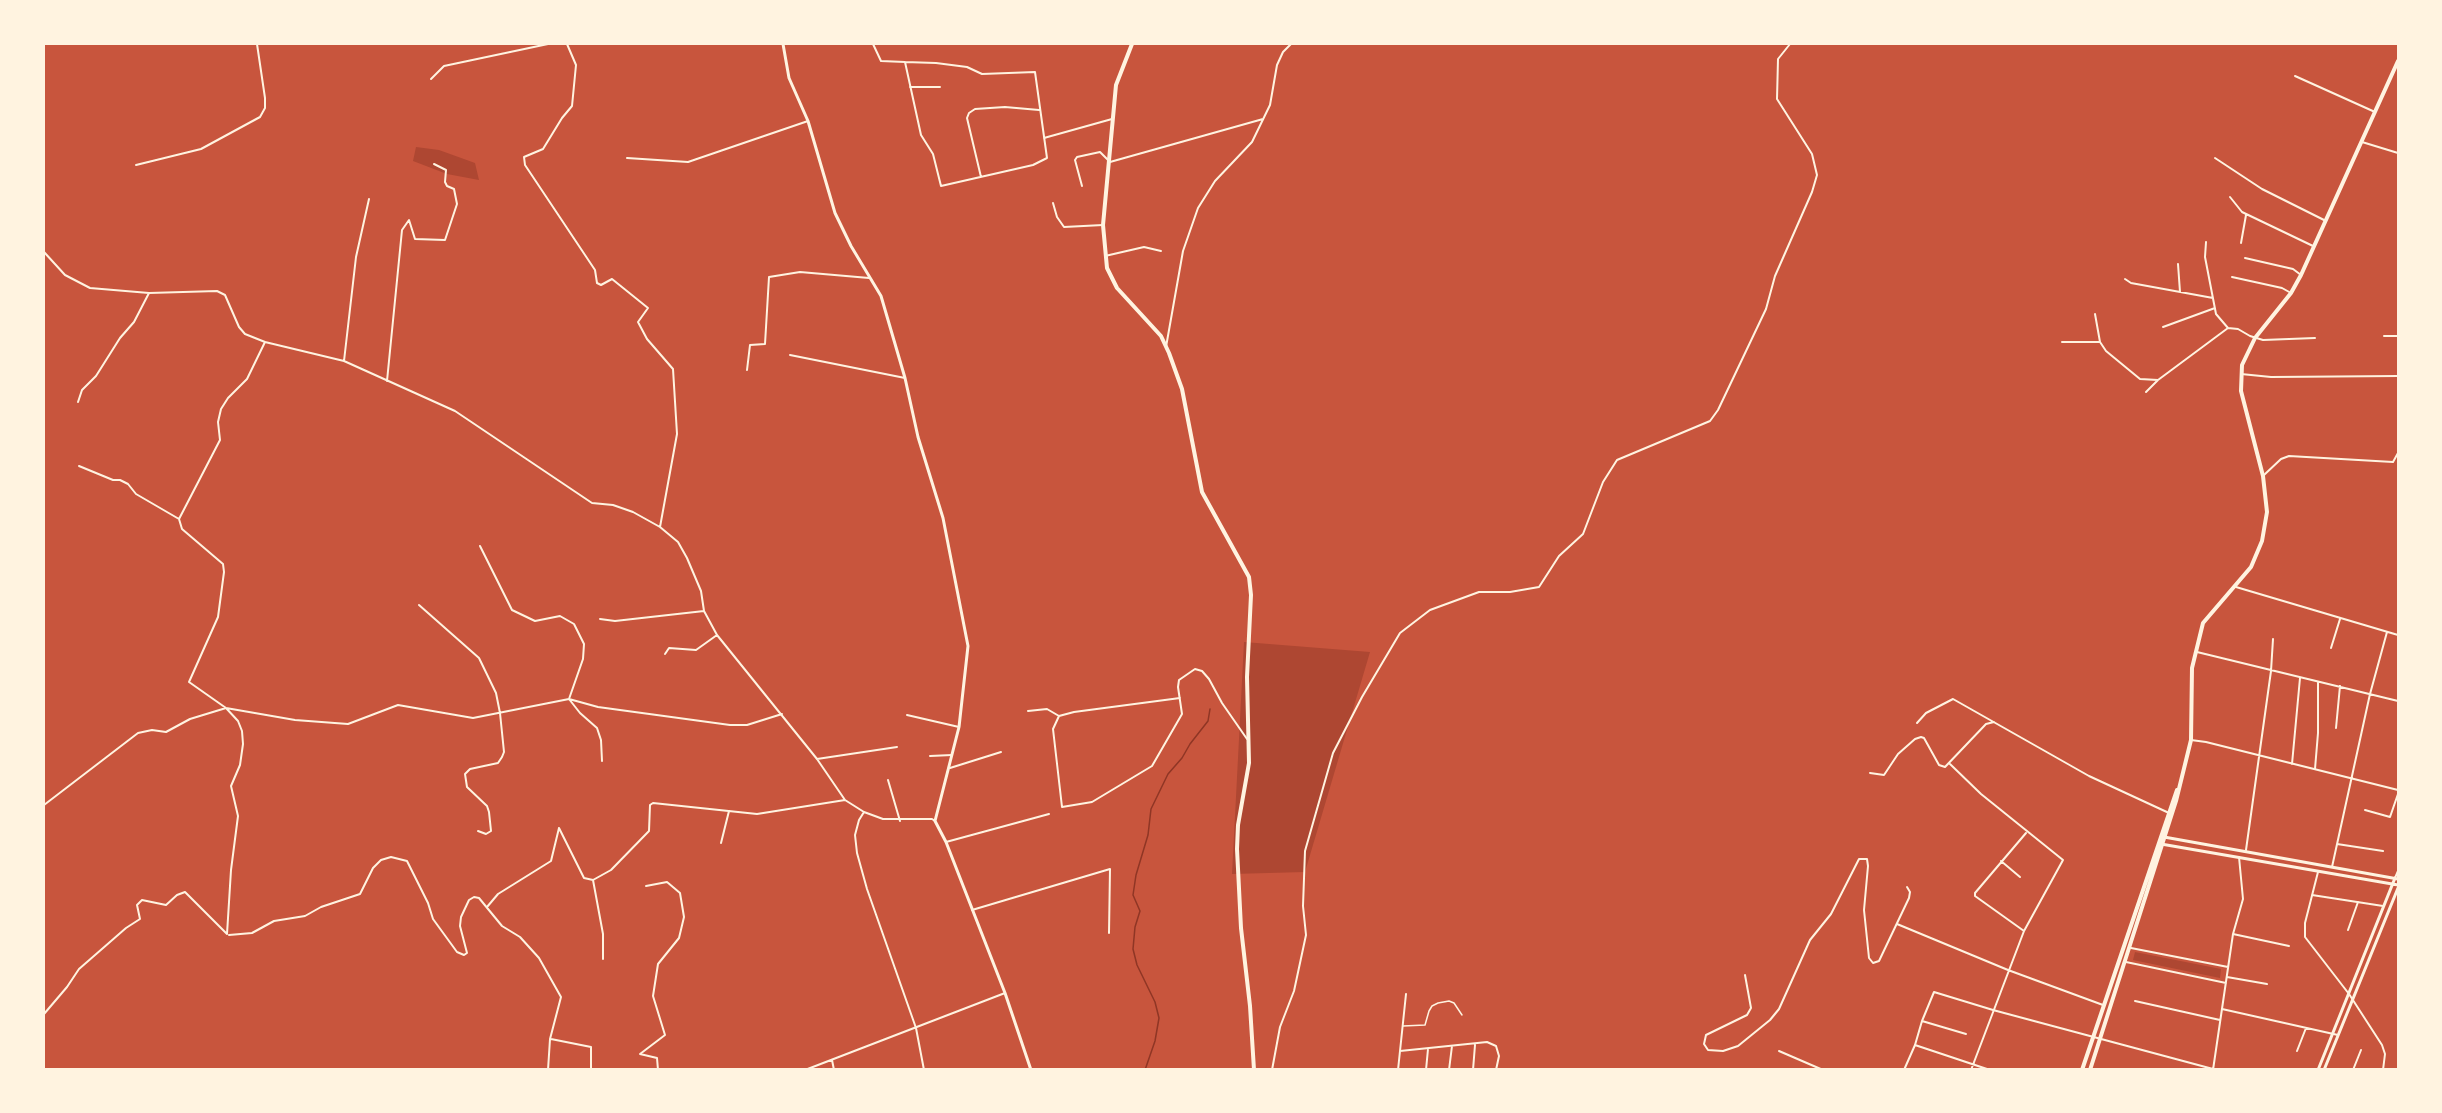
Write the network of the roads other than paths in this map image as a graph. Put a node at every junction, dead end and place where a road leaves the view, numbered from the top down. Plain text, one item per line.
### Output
1 (257, 44) edge
2 (548, 44) edge
3 (567, 44) edge
4 (783, 44) edge
5 (873, 44) edge
6 (1132, 44) edge
7 (1291, 44) edge
8 (1790, 44) edge
9 (2398, 61) edge
10 (905, 62) junction
11 (2295, 76) dead end
12 (431, 79) dead end
13 (910, 87) junction
14 (940, 87) dead end
15 (1039, 110) junction
16 (2375, 112) junction
17 (1112, 119) junction
18 (1264, 119) junction
19 (808, 121) junction
20 (1044, 138) junction
21 (2362, 142) junction
22 (2398, 153) edge
23 (627, 158) dead end
24 (2215, 158) dead end
25 (1110, 162) junction
26 (136, 165) dead end
27 (434, 165) dead end
28 (981, 177) junction
29 (1082, 186) dead end
30 (2230, 197) dead end
31 (369, 199) dead end
32 (1053, 203) dead end
33 (2246, 215) junction
34 (2326, 221) junction
35 (1103, 225) junction
36 (2206, 242) dead end
37 (2241, 243) dead end
38 (2315, 247) junction
39 (1161, 251) dead end
40 (44, 252) edge
41 (1105, 256) junction
42 (2245, 258) dead end
43 (2178, 264) dead end
44 (2301, 275) junction
45 (2232, 277) dead end
46 (869, 278) junction
47 (2125, 279) dead end
48 (2180, 292) junction
49 (149, 293) junction
50 (2291, 293) junction
51 (2213, 298) junction
52 (2215, 308) junction
53 (2095, 314) dead end
54 (2163, 327) dead end
55 (2228, 328) junction
56 (2385, 336) dead end
57 (2398, 336) edge
58 (2255, 338) junction
59 (2314, 338) dead end
60 (265, 342) junction
61 (2062, 342) dead end
62 (2100, 342) junction
63 (1166, 347) junction
64 (790, 356) dead end
65 (344, 361) junction
66 (747, 370) dead end
67 (2241, 374) junction
68 (2398, 376) edge
69 (904, 378) junction
70 (2158, 380) junction
71 (387, 381) junction
72 (2146, 392) dead end
73 (78, 402) dead end
74 (2398, 453) edge
75 (79, 466) dead end
76 (2264, 476) junction
77 (179, 519) junction
78 (660, 527) junction
79 (480, 546) dead end
80 (2236, 587) junction
81 (419, 605) dead end
82 (704, 611) junction
83 (600, 619) dead end
84 (2340, 619) junction
85 (2387, 632) junction
86 (717, 635) junction
87 (2398, 635) edge
88 (2273, 639) dead end
89 (2331, 648) dead end
90 (2194, 652) junction
91 (665, 654) dead end
92 (2271, 670) junction
93 (2300, 678) junction
94 (2318, 682) junction
95 (2340, 686) junction
96 (2370, 694) junction
97 (1180, 698) junction
98 (569, 699) junction
99 (2398, 701) edge
100 (226, 708) junction
101 (1028, 711) dead end
102 (500, 713) junction
103 (782, 714) junction
104 (907, 715) dead end
105 (1059, 716) junction
106 (1994, 722) junction
107 (1917, 723) dead end
108 (959, 727) junction
109 (2336, 728) dead end
110 (2191, 740) junction
111 (1248, 741) junction
112 (897, 747) dead end
113 (1001, 752) dead end
114 (953, 755) junction
115 (2260, 755) junction
116 (930, 756) dead end
117 (817, 759) junction
118 (602, 761) dead end
119 (1950, 764) junction
120 (2292, 764) junction
121 (950, 768) junction
122 (2315, 770) junction
123 (1870, 773) dead end
124 (2352, 779) junction
125 (888, 780) dead end
126 (2398, 792) edge
127 (845, 800) junction
128 (44, 805) edge
129 (2365, 810) dead end
130 (729, 811) junction
131 (864, 812) junction
132 (2170, 813) junction
133 (1049, 814) dead end
134 (900, 820) junction
135 (935, 821) junction
136 (478, 831) dead end
137 (2027, 832) junction
138 (2163, 837) junction
139 (946, 842) junction
140 (721, 843) dead end
141 (2161, 844) junction
142 (2337, 844) junction
143 (2383, 851) dead end
144 (2246, 852) junction
145 (2239, 857) junction
146 (2001, 861) junction
147 (2332, 867) junction
148 (2319, 871) junction
149 (2398, 871) edge
150 (2020, 877) dead end
151 (2397, 878) edge
152 (593, 880) junction
153 (2393, 884) junction
154 (646, 886) dead end
155 (2398, 886) edge
156 (1907, 887) dead end
157 (2312, 895) junction
158 (2358, 902) junction
159 (2385, 906) junction
160 (487, 907) junction
161 (972, 910) junction
162 (1897, 924) junction
163 (2348, 930) dead end
164 (2024, 931) junction
165 (1109, 933) dead end
166 (2233, 934) junction
167 (229, 935) dead end
168 (2289, 946) dead end
169 (2129, 947) junction
170 (603, 959) dead end
171 (2119, 960) junction
172 (2125, 962) junction
173 (2228, 968) junction
174 (2008, 970) junction
175 (1745, 975) dead end
176 (2227, 977) junction
177 (2226, 983) junction
178 (2267, 984) dead end
179 (1005, 993) junction
180 (1406, 994) dead end
181 (2349, 994) junction
182 (2353, 1000) junction
183 (2135, 1001) dead end
184 (2103, 1005) junction
185 (2222, 1009) junction
186 (1993, 1010) junction
187 (44, 1014) edge
188 (1462, 1015) dead end
189 (2220, 1020) junction
190 (1922, 1021) junction
191 (1403, 1026) junction
192 (916, 1028) junction
193 (2306, 1028) junction
194 (1966, 1034) dead end
195 (2332, 1034) junction
196 (2338, 1035) junction
197 (2093, 1037) junction
198 (550, 1039) junction
199 (2101, 1039) junction
200 (1475, 1044) junction
201 (1915, 1045) junction
202 (1452, 1046) junction
203 (1428, 1049) junction
204 (2361, 1050) dead end
205 (1400, 1051) junction
206 (1779, 1051) dead end
207 (2297, 1051) dead end
208 (832, 1060) junction
209 (1973, 1065) junction
210 (2213, 1069) edge
211 (548, 1070) edge
212 (591, 1070) edge
213 (658, 1070) edge
214 (805, 1070) edge
215 (834, 1070) edge
216 (924, 1070) edge
217 (1031, 1070) edge
218 (1254, 1070) edge
219 (1272, 1070) edge
220 (1398, 1070) edge
221 (1426, 1070) edge
222 (1449, 1070) edge
223 (1473, 1070) edge
224 (1496, 1070) edge
225 (1823, 1070) edge
226 (1904, 1070) edge
227 (1971, 1070) edge
228 (1990, 1070) edge
229 (2082, 1070) edge
230 (2090, 1070) edge
231 (2318, 1070) edge
232 (2324, 1070) edge
233 (2353, 1070) edge
234 (2383, 1070) edge

1 - 26 street
2 - 12 street
3 - 78 street
4 - 19 street
5 - 10 street
6 - 17 main road
7 - 18 street
8 - 219 street
9 - 16 main road
10 - 13 street
10 - 15 street
11 - 16 street
13 - 14 street
13 - 28 street
15 - 20 street
15 - 28 street
16 - 21 main road
17 - 20 street
17 - 25 main road
18 - 25 street
18 - 63 street
19 - 23 street
19 - 46 street
20 - 28 street
21 - 22 street
21 - 34 main road
24 - 34 street
25 - 29 street
25 - 35 main road
27 - 71 street
30 - 33 street
31 - 65 street
32 - 35 street
33 - 37 street
33 - 38 street
34 - 38 main road
35 - 41 main road
36 - 51 street
38 - 44 main road
39 - 41 street
40 - 49 street
41 - 63 main road
42 - 44 street
43 - 48 street
44 - 50 main road
45 - 50 street
46 - 66 street
46 - 69 street
47 - 48 street
48 - 51 street
49 - 60 street
49 - 73 street
50 - 58 main road
51 - 52 street
52 - 54 street
52 - 55 street
53 - 62 street
55 - 58 street
55 - 70 street
56 - 57 street
58 - 59 street
58 - 67 main road
60 - 65 street
60 - 77 street
61 - 62 street
62 - 70 street
63 - 111 main road
64 - 69 street
65 - 71 street
67 - 68 street
67 - 76 main road
69 - 108 street
70 - 72 street
71 - 78 street
74 - 76 street
75 - 77 street
76 - 80 main road
77 - 100 street
78 - 82 street
79 - 98 street
80 - 84 street
80 - 90 main road
81 - 102 street
82 - 83 street
82 - 86 street
84 - 85 street
84 - 89 street
85 - 87 street
85 - 96 street
86 - 91 street
86 - 103 street
88 - 92 street
90 - 92 street
90 - 110 main road
92 - 93 street
92 - 115 street
93 - 94 street
93 - 120 street
94 - 95 street
94 - 122 street
95 - 96 street
95 - 109 street
96 - 99 street
96 - 124 street
97 - 105 street
97 - 105 street
97 - 111 street
98 - 102 street
98 - 103 street
98 - 118 street
100 - 102 street
100 - 128 street
100 - 187 street
101 - 105 street
102 - 136 street
103 - 117 street
104 - 108 street
106 - 107 street
106 - 119 street
106 - 132 street
108 - 114 street
110 - 115 street
110 - 132 main road
111 - 218 main road
112 - 117 street
113 - 121 street
114 - 116 street
114 - 121 street
115 - 120 street
115 - 144 street
117 - 127 street
119 - 123 street
119 - 137 street
120 - 122 street
121 - 135 street
122 - 124 street
124 - 126 street
124 - 142 street
125 - 134 street
126 - 129 street
127 - 130 street
127 - 131 street
130 - 140 street
130 - 152 street
131 - 134 street
131 - 192 street
132 - 138 main road
133 - 139 street
134 - 135 street
135 - 139 street
137 - 146 street
137 - 164 street
138 - 141 main road
138 - 144 street
139 - 161 street
141 - 145 street
141 - 169 main road
141 - 171 main road
142 - 143 street
142 - 147 street
144 - 147 street
145 - 148 street
145 - 166 street
146 - 150 street
146 - 164 street
147 - 151 street
148 - 153 street
148 - 157 street
149 - 151 street
151 - 153 street
152 - 160 street
152 - 170 street
153 - 155 street
153 - 159 street
154 - 213 street
155 - 182 street
156 - 162 street
157 - 158 street
157 - 181 street
158 - 159 street
158 - 163 street
159 - 181 street
160 - 167 street
160 - 198 street
161 - 165 street
161 - 179 street
162 - 174 street
162 - 175 street
164 - 174 street
166 - 168 street
166 - 173 street
169 - 172 main road
169 - 173 street
171 - 172 street
171 - 184 main road
172 - 177 street
172 - 199 main road
173 - 176 street
174 - 184 street
174 - 186 street
176 - 177 street
176 - 178 street
177 - 185 street
179 - 192 street
179 - 217 street
180 - 191 street
181 - 182 street
181 - 195 street
182 - 196 street
182 - 234 street
183 - 189 street
184 - 197 main road
185 - 189 street
185 - 193 street
186 - 190 street
186 - 197 street
186 - 209 street
188 - 191 lane
189 - 210 street
190 - 194 street
190 - 201 street
191 - 205 street
192 - 208 street
192 - 216 street
193 - 195 street
193 - 207 street
195 - 196 street
195 - 231 street
196 - 232 street
197 - 199 street
197 - 229 main road
198 - 211 street
198 - 212 street
199 - 210 street
199 - 230 main road
200 - 202 street
200 - 223 street
200 - 224 street
201 - 209 street
201 - 226 street
202 - 203 street
202 - 222 street
203 - 205 street
203 - 221 street
204 - 233 street
205 - 220 street
206 - 225 street
208 - 214 street
208 - 215 street
209 - 227 street
209 - 228 street

